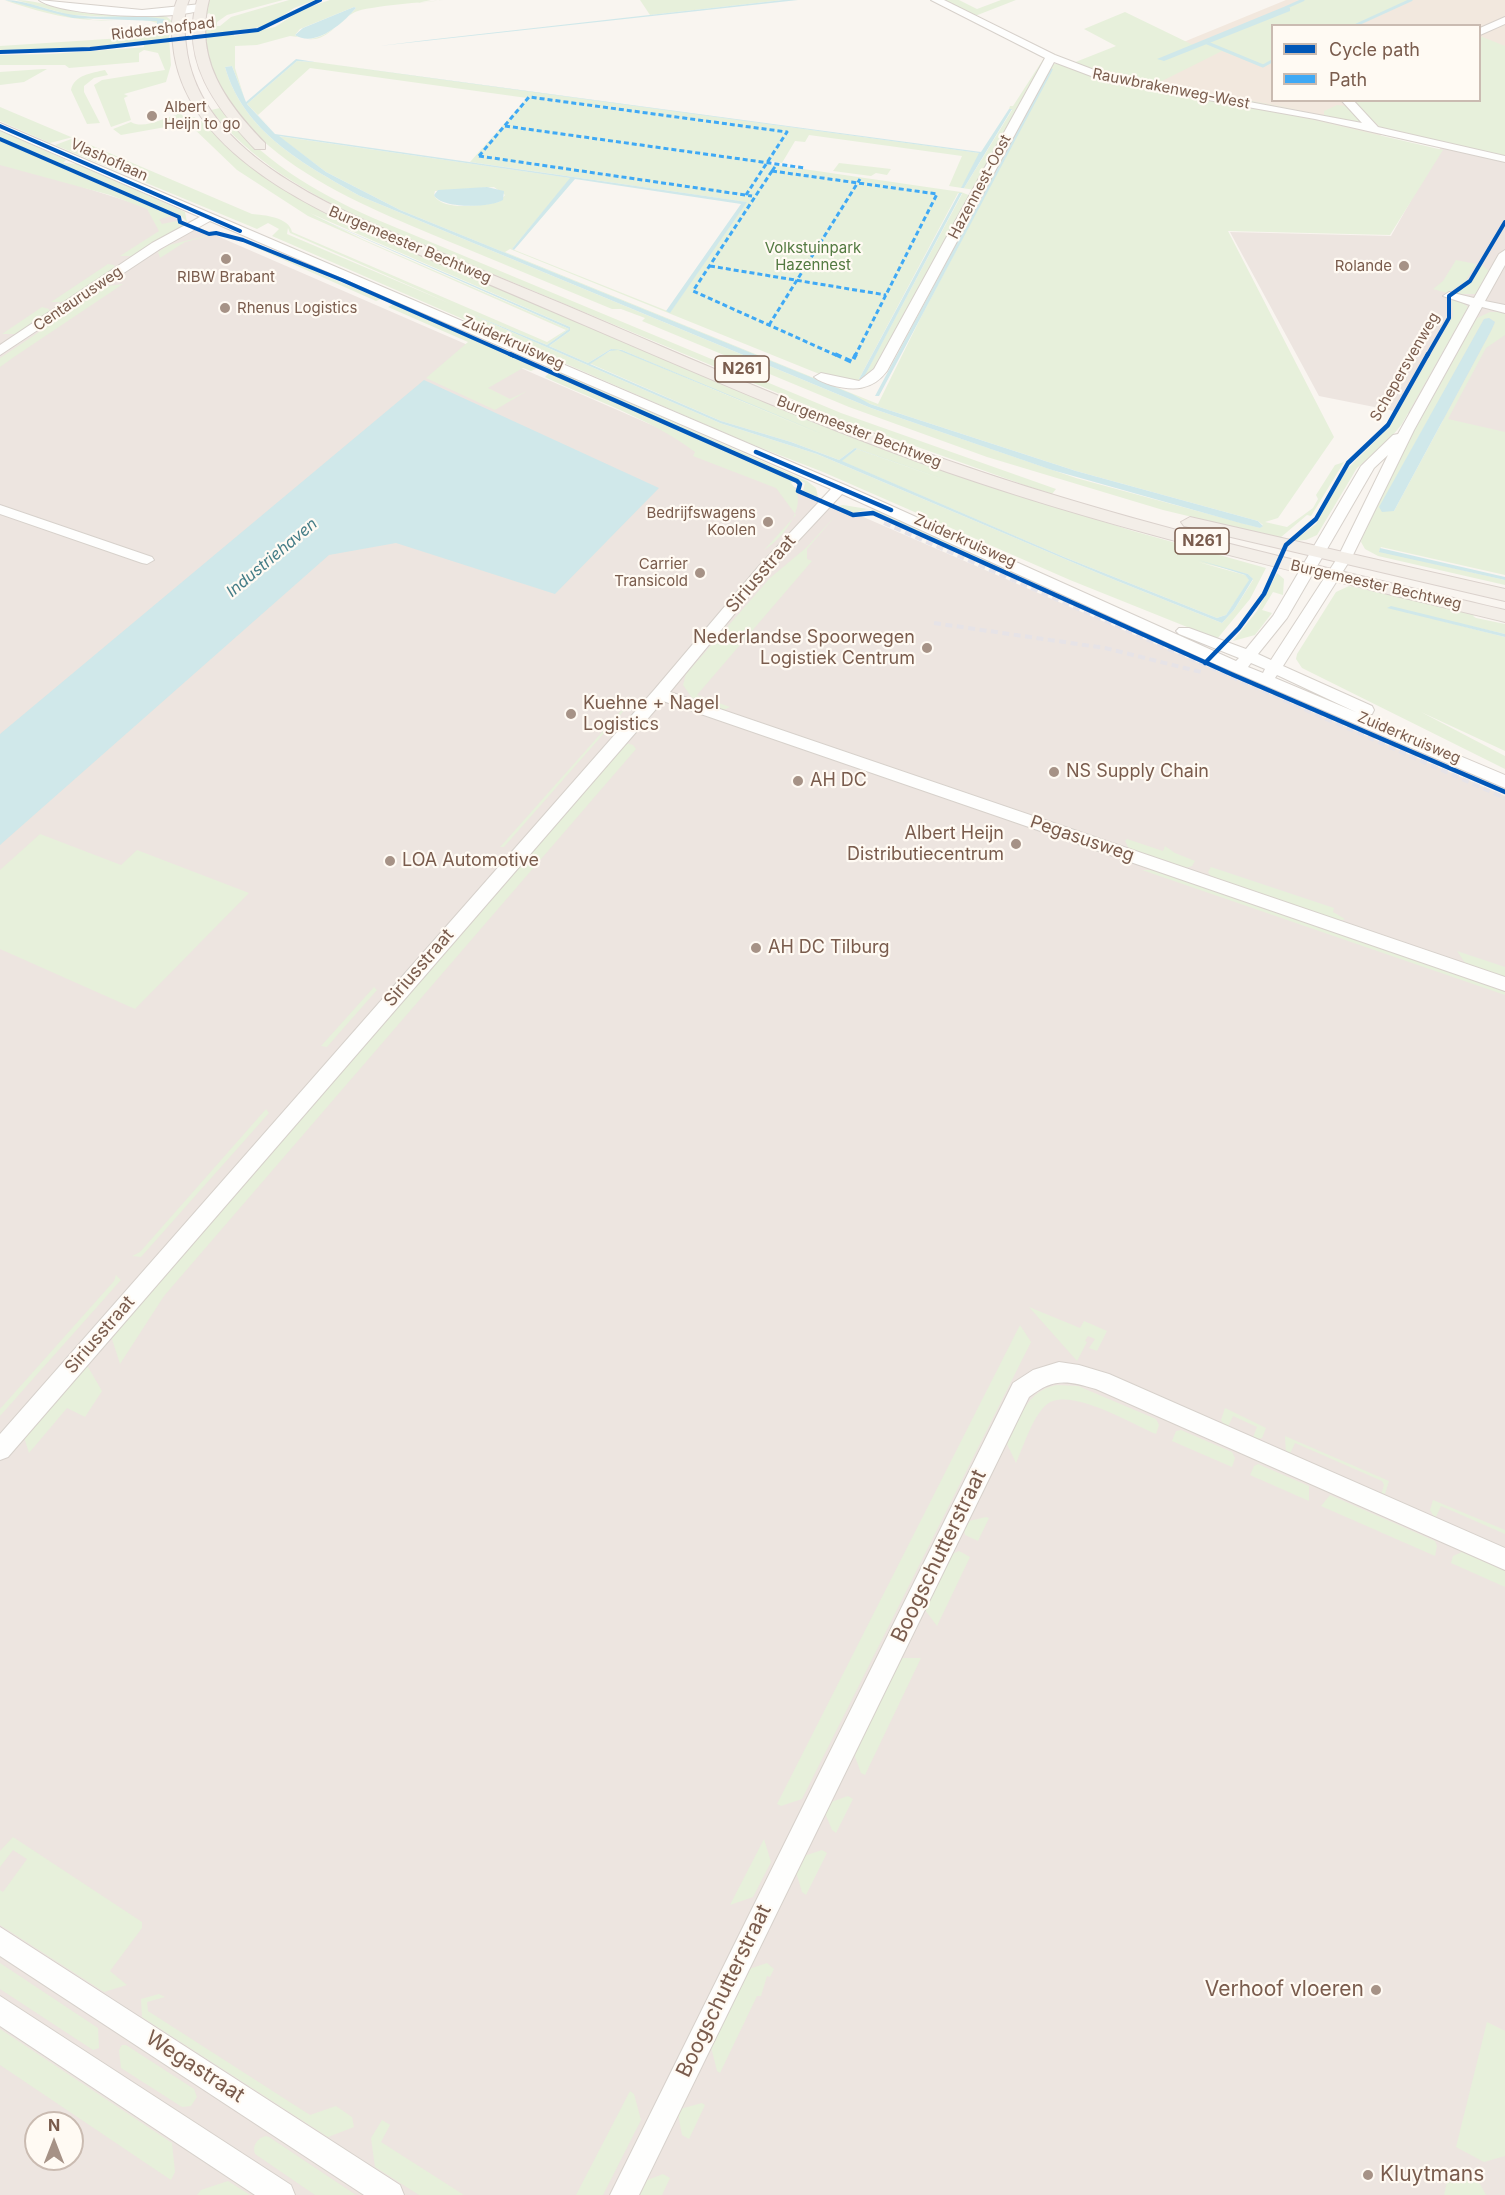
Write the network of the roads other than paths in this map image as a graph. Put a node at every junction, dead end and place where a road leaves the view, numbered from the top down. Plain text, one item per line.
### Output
1 (44, 0) edge
2 (70, 0) edge
3 (936, 0) edge
4 (202, 3) edge
5 (180, 6) edge
6 (1505, 20) edge
7 (1481, 31) edge
8 (1051, 57) junction
9 (1348, 102) edge
10 (1328, 105) dead end
11 (1307, 115) junction
12 (0, 126) edge
13 (1374, 129) junction
14 (1505, 159) edge
15 (208, 217) junction
16 (1502, 260) edge
17 (1483, 262) dead end
18 (1449, 296) dead end
19 (1478, 302) junction
20 (1505, 309) edge
21 (0, 351) edge
22 (821, 376) dead end
23 (1407, 430) junction
24 (950, 449) dead end
25 (983, 460) dead end
26 (840, 488) junction
27 (0, 509) edge
28 (1319, 552) junction
29 (1345, 557) junction
30 (147, 560) dead end
31 (1309, 570) junction
32 (1335, 576) junction
33 (1505, 595) edge
34 (1505, 616) edge
35 (1244, 662) junction
36 (1271, 674) junction
37 (660, 694) junction
38 (1502, 781) edge
39 (1505, 984) edge
40 (0, 1450) edge
41 (1505, 1558) edge
42 (0, 1940) edge
43 (0, 2010) edge
44 (281, 2195) edge
45 (390, 2195) edge
46 (624, 2195) edge

1 - 5 street
2 - 5 street
3 - 8 street
4 - 5 street
4 - 24 main road, Burgemeester Bechtweg / N261
5 - 31 main road, Burgemeester Bechtweg / N261
6 - 7 street
8 - 11 street, Rauwbrakenweg-West
8 - 22 street, Hazennest-Oost
9 - 13 street
10 - 11 street
11 - 13 street, Rauwbrakenweg-West
12 - 15 street, Vlashoflaan
13 - 14 street, Rauwbrakenweg-West
15 - 21 street, Centaurusweg
15 - 26 street, Zuiderkruisweg
16 - 17 street
16 - 19 street, Schepersvenweg
18 - 19 street
19 - 20 street
19 - 23 street, Schepersvenweg
23 - 28 street, Schepersvenweg
23 - 29 street, Schepersvenweg
25 - 28 main road, Burgemeester Bechtweg / N261
26 - 35 street, Zuiderkruisweg
26 - 37 street, Siriusstraat
27 - 30 street
28 - 29 main road, Burgemeester Bechtweg / N261
28 - 31 street, Schepersvenweg
29 - 32 street, Schepersvenweg
29 - 33 main road, Burgemeester Bechtweg / N261
31 - 32 main road, Burgemeester Bechtweg / N261
31 - 35 street, Schepersvenweg
32 - 34 main road, Burgemeester Bechtweg / N261
32 - 36 street, Schepersvenweg
35 - 36 street, Zuiderkruisweg
36 - 38 street, Zuiderkruisweg
37 - 39 street, Pegasusweg
37 - 40 street, Siriusstraat
41 - 46 street, Boogschutterstraat
42 - 45 street, Wegastraat
43 - 44 street

